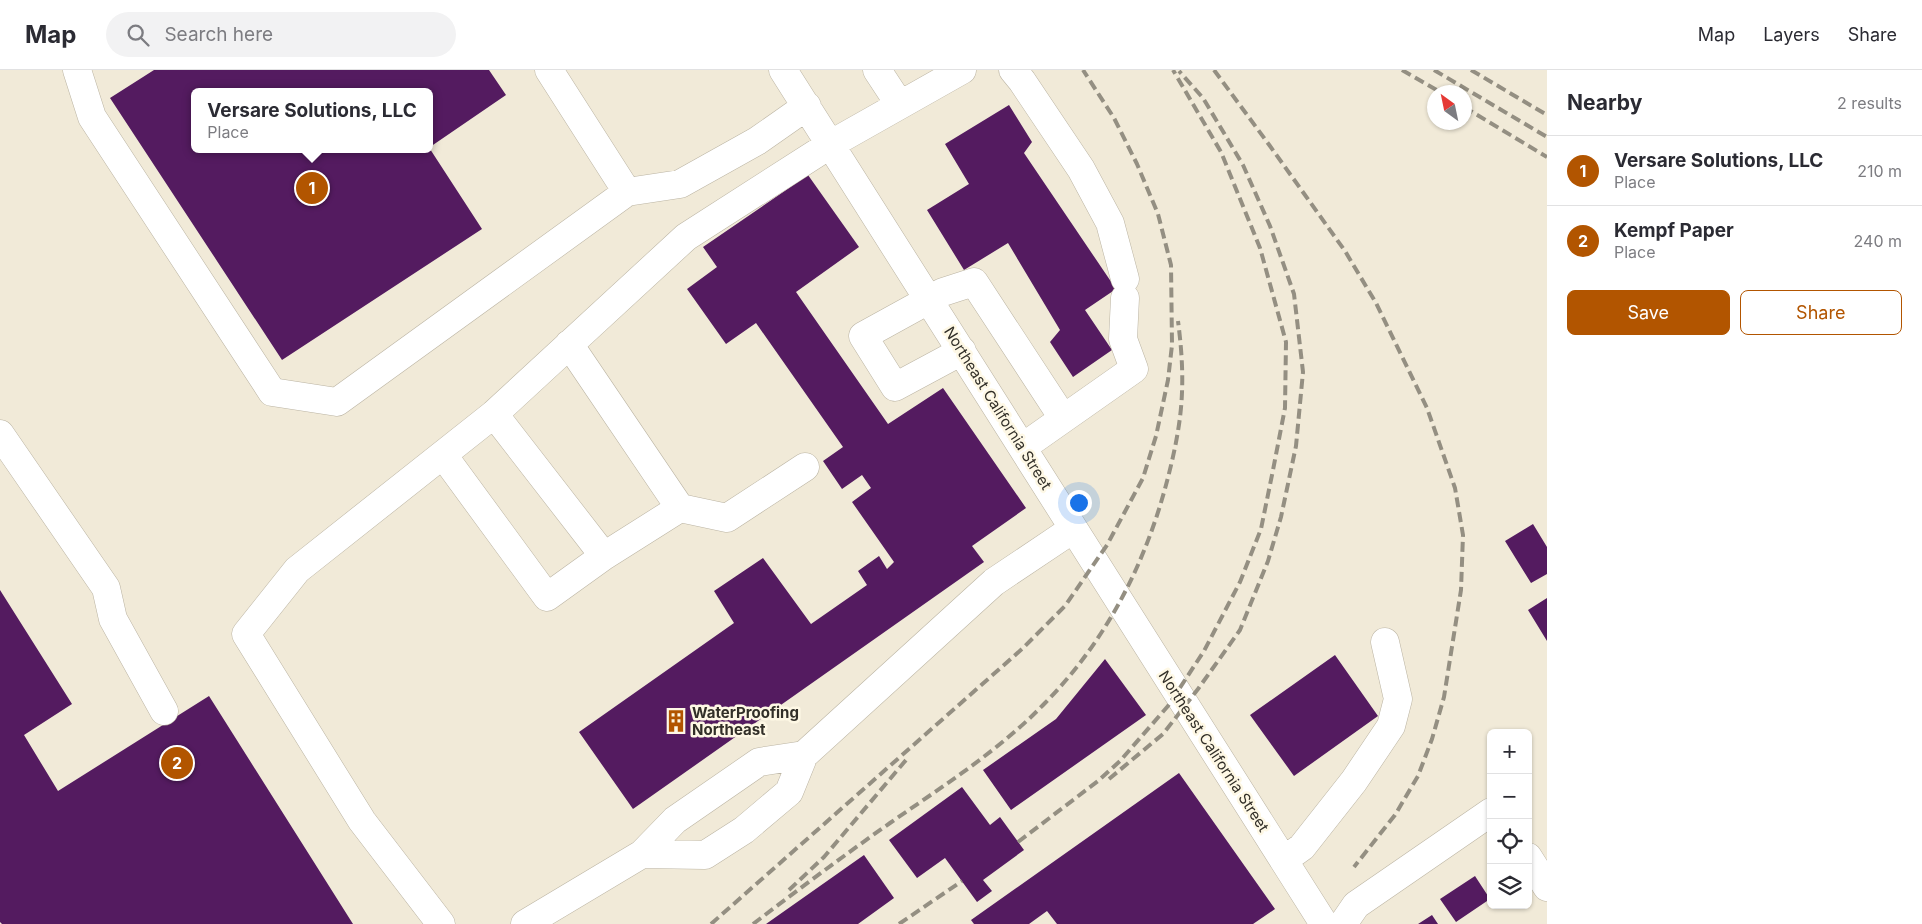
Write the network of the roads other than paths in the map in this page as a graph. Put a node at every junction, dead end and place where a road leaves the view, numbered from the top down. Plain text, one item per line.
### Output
1 (78, 70) edge
2 (550, 70) edge
3 (783, 70) edge
4 (877, 70) edge
5 (962, 70) edge
6 (1013, 70) edge
7 (900, 105) junction
8 (807, 106) junction
9 (831, 144) junction
10 (627, 192) junction
11 (930, 299) junction
12 (569, 344) junction
13 (962, 351) junction
14 (494, 414) junction
15 (1063, 418) junction
16 (0, 434) edge
17 (1023, 447) junction
18 (443, 455) junction
19 (805, 467) dead end
20 (680, 508) junction
21 (1073, 529) junction
22 (604, 556) junction
23 (1385, 642) dead end
24 (164, 711) dead end
25 (804, 756) junction
26 (1487, 815) edge
27 (642, 854) junction
28 (1284, 860) junction
29 (1532, 863) edge
30 (1547, 887) edge
31 (441, 924) edge
32 (525, 924) edge
33 (1324, 924) edge
34 (1343, 924) edge

1 - 10 street
2 - 10 street
3 - 8 street, Northeast California Street
4 - 7 street
5 - 7 street
6 - 15 street
7 - 9 street
8 - 9 street, Northeast California Street
8 - 10 street
9 - 11 street, Northeast California Street
9 - 12 street
11 - 13 street, Northeast California Street
11 - 13 street
11 - 15 street
12 - 14 street
12 - 20 street
13 - 17 street, Northeast California Street
14 - 18 street
14 - 22 street
15 - 17 street
16 - 24 street
17 - 21 street, Northeast California Street
18 - 22 street
18 - 31 street
19 - 20 street
20 - 22 street
21 - 25 street
21 - 28 street, Northeast California Street
23 - 28 street
25 - 27 street
25 - 27 street
26 - 34 street
27 - 32 street
28 - 33 street, Northeast California Street
29 - 30 street

